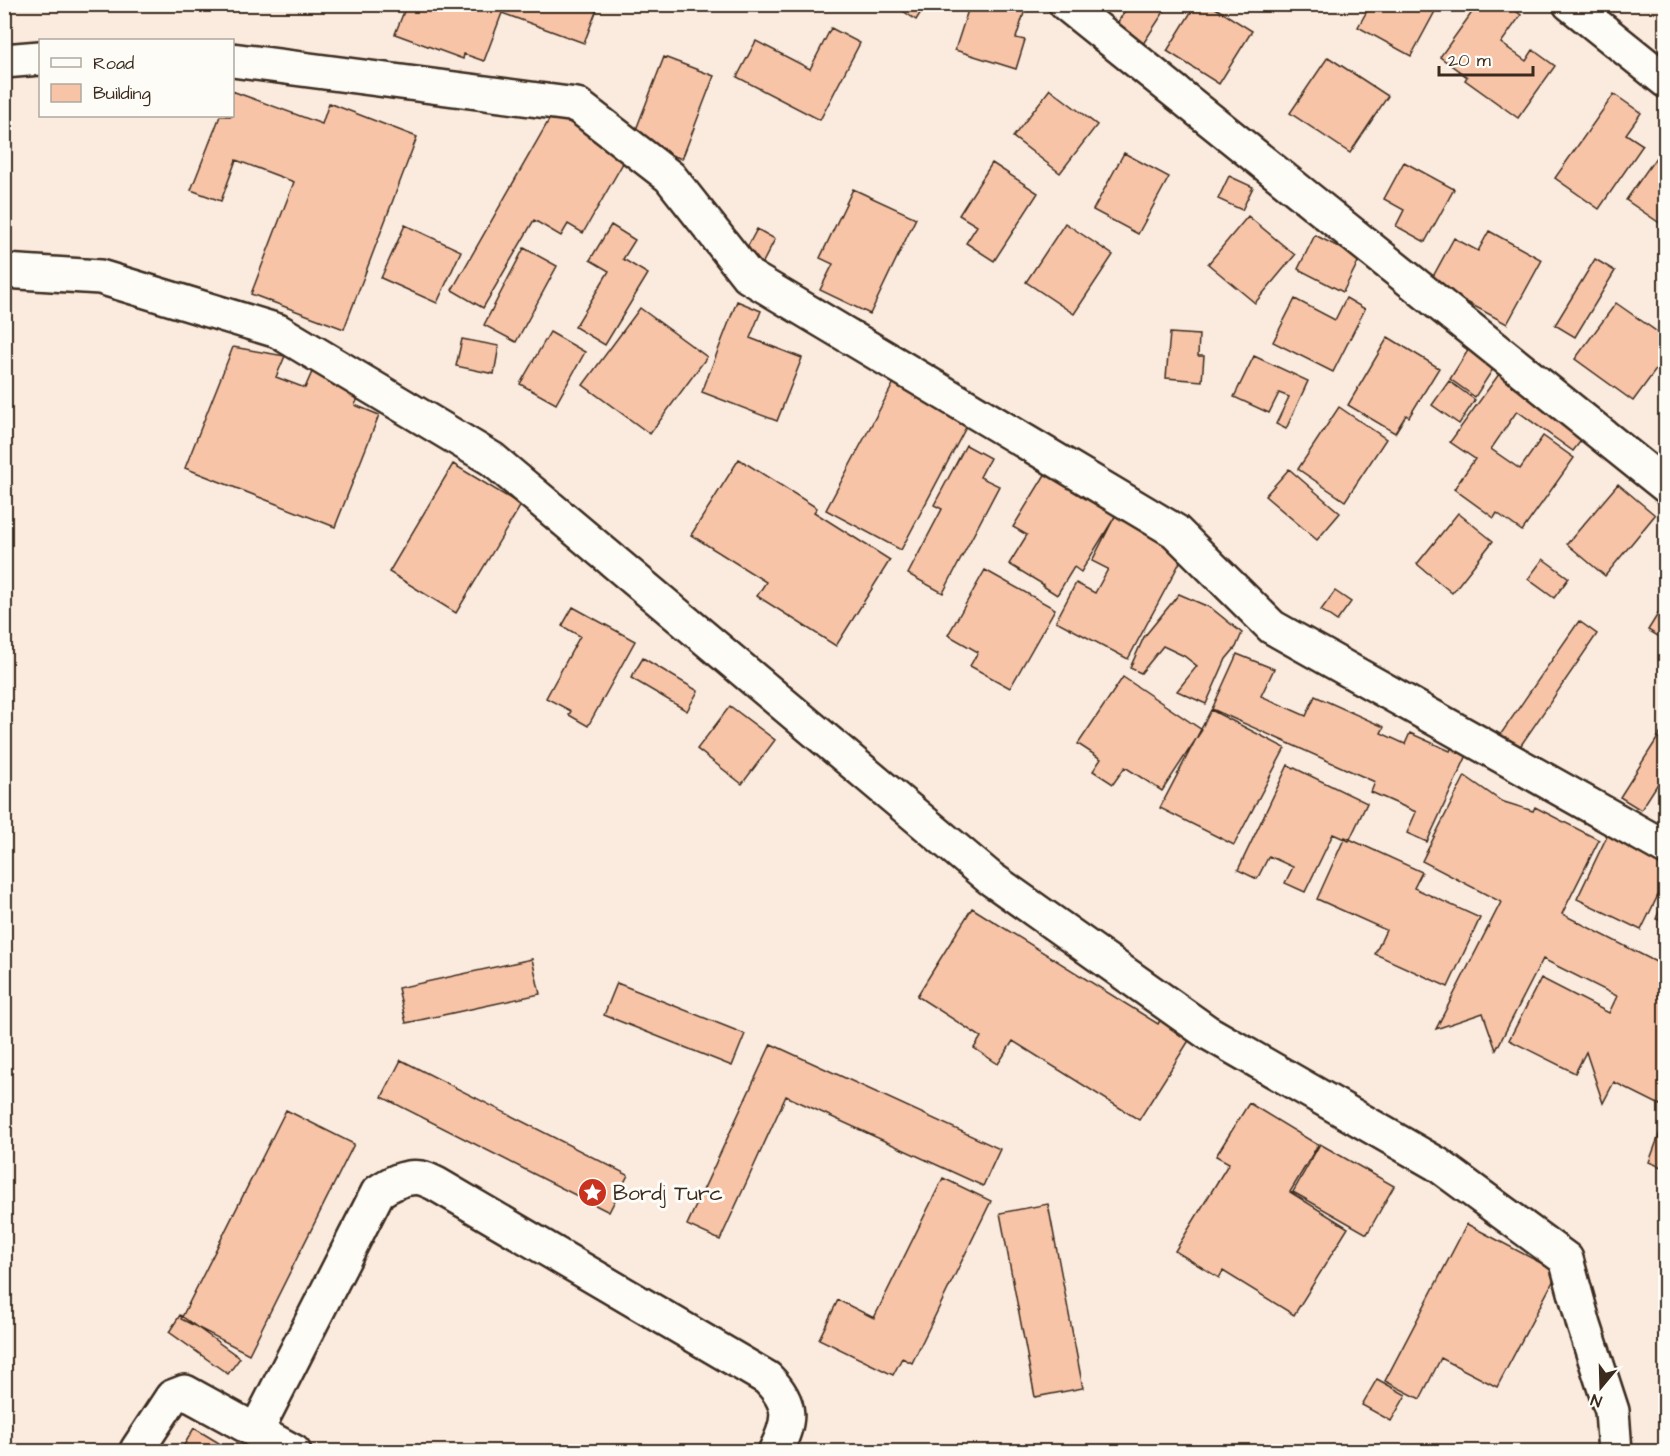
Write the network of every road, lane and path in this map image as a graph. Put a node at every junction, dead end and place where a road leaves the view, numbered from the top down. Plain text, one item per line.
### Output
1 (1066, 4) edge
2 (1570, 4) edge
3 (39, 58) edge
4 (234, 60) edge
5 (4, 61) edge
6 (1665, 81) edge
7 (4, 271) edge
8 (1665, 486) edge
9 (1665, 848) edge
10 (256, 1431) junction
11 (140, 1451) edge
12 (294, 1452) edge
13 (775, 1452) edge
14 (1615, 1452) edge

1 - 8 street
2 - 6 street
3 - 5 street
4 - 9 street
7 - 14 street
10 - 11 street
10 - 12 street
10 - 13 street

